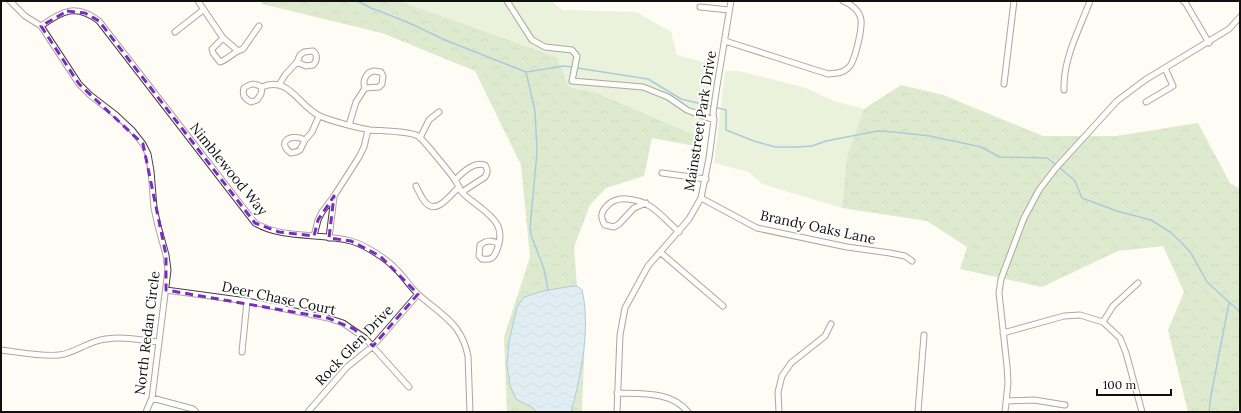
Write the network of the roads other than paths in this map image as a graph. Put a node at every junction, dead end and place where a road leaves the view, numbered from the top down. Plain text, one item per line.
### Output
1 (10, 1) edge
2 (198, 1) edge
3 (507, 1) edge
4 (731, 1) edge
5 (843, 1) edge
6 (1014, 1) edge
7 (1090, 1) edge
8 (1183, 1) edge
9 (700, 7) dead end
10 (203, 10) junction
11 (729, 10) junction
12 (1240, 17) edge
13 (41, 26) junction
14 (259, 26) dead end
15 (175, 32) dead end
16 (223, 38) junction
17 (725, 41) junction
18 (1209, 43) junction
19 (237, 50) junction
20 (296, 62) dead end
21 (1165, 68) junction
22 (1004, 84) dead end
23 (279, 85) junction
24 (262, 87) dead end
25 (365, 88) dead end
26 (1064, 90) dead end
27 (1146, 102) dead end
28 (439, 112) dead end
29 (320, 116) junction
30 (714, 120) junction
31 (349, 125) junction
32 (368, 130) junction
33 (420, 138) junction
34 (305, 140) dead end
35 (662, 173) dead end
36 (706, 178) junction
37 (455, 180) junction
38 (416, 186) dead end
39 (459, 187) junction
40 (462, 192) junction
41 (334, 196) junction
42 (701, 198) junction
43 (646, 203) junction
44 (679, 232) junction
45 (314, 236) junction
46 (329, 238) junction
47 (499, 244) junction
48 (660, 252) junction
49 (912, 261) dead end
50 (1138, 283) dead end
51 (166, 290) junction
52 (418, 294) junction
53 (247, 301) junction
54 (723, 306) dead end
55 (1103, 322) junction
56 (831, 324) dead end
57 (1003, 333) junction
58 (924, 335) dead end
59 (158, 342) junction
60 (373, 346) junction
61 (1, 350) edge
62 (242, 352) dead end
63 (409, 387) dead end
64 (617, 393) junction
65 (152, 398) junction
66 (1007, 401) junction
67 (1065, 405) dead end
68 (146, 412) edge
69 (196, 412) edge
70 (308, 412) edge
71 (470, 412) edge
72 (617, 412) edge
73 (688, 412) edge
74 (779, 412) edge
75 (918, 412) edge
76 (1005, 412) edge
77 (1142, 412) edge

1 - 13 street, North Redan Circle
2 - 10 street
3 - 30 street
4 - 11 street, Mainstreet Park Drive
5 - 17 street
6 - 22 street
7 - 26 street
8 - 18 street
9 - 11 street
10 - 15 street
10 - 16 street
11 - 17 street, Mainstreet Park Drive
12 - 18 street
13 - 45 street, Nimblewood Way
13 - 51 street, North Redan Circle
14 - 19 street
16 - 19 street
16 - 19 street
17 - 30 street, Mainstreet Park Drive
18 - 21 street
20 - 23 street
21 - 27 street
21 - 57 street
23 - 24 street
23 - 29 street
25 - 31 street
28 - 33 street
29 - 31 street
29 - 34 street
30 - 36 street, Mainstreet Park Drive
31 - 32 street
32 - 33 street
32 - 41 street
33 - 37 street
35 - 36 street
36 - 42 street, Mainstreet Park Drive
37 - 39 street
37 - 40 street
38 - 39 street
39 - 40 street
40 - 47 street
41 - 45 street
41 - 46 street
42 - 44 street, Mainstreet Park Drive
42 - 49 street, Brandy Oaks Lane
43 - 43 street
43 - 44 street
44 - 48 street, Mainstreet Park Drive
45 - 46 street, Nimblewood Way
46 - 52 street, Nimblewood Way
47 - 47 street
48 - 54 street
48 - 64 street, Mainstreet Park Drive
50 - 55 street
51 - 53 street, Deer Chase Court
51 - 59 street, North Redan Circle
52 - 60 street, Rock Glen Drive
52 - 71 street, Nimblewood Way
53 - 60 street, Deer Chase Court
53 - 62 street
55 - 57 street
55 - 77 street
56 - 74 street
57 - 66 street
58 - 75 street
59 - 61 street
59 - 65 street, North Redan Circle
60 - 63 street, Deer Chase Court
60 - 70 street, Rock Glen Drive
64 - 72 street, Mainstreet Park Drive
64 - 73 street
65 - 68 street, North Redan Circle
65 - 69 street
66 - 67 street
66 - 76 street

